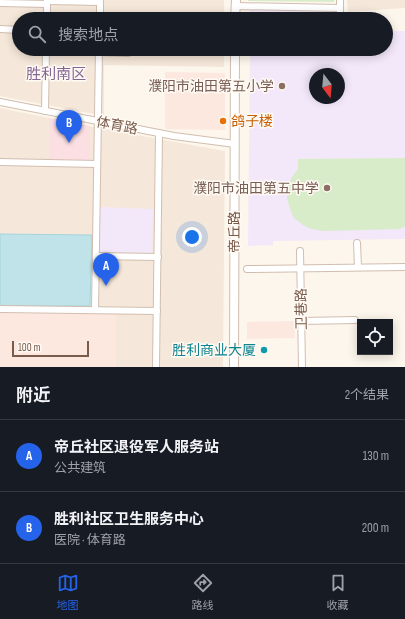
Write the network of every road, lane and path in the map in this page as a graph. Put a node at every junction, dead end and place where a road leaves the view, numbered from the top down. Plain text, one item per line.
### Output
1 (340, 0) edge
2 (100, 1) edge
3 (47, 2) edge
4 (0, 3) edge
5 (235, 3) edge
6 (340, 8) junction
7 (100, 12) edge
8 (340, 12) edge
9 (0, 29) edge
10 (12, 30) edge
11 (46, 56) edge
12 (99, 56) edge
13 (235, 56) edge
14 (0, 102) edge
15 (45, 111) junction
16 (98, 121) junction
17 (159, 133) junction
18 (235, 144) junction
19 (0, 162) edge
20 (97, 164) junction
21 (357, 243) dead end
22 (300, 251) dead end
23 (96, 256) junction
24 (158, 256) junction
25 (358, 267) junction
26 (405, 267) edge
27 (301, 268) junction
28 (247, 269) dead end
29 (0, 309) edge
30 (95, 310) junction
31 (157, 311) junction
32 (301, 320) junction
33 (355, 320) dead end
34 (156, 367) edge
35 (234, 367) edge
36 (302, 367) edge

1 - 6 street
2 - 3 street
2 - 7 street
3 - 4 street
5 - 6 street
6 - 8 street
9 - 10 street
11 - 15 street
12 - 16 street
13 - 18 street, 帝丘路
14 - 15 street, 体育路
15 - 16 street, 体育路
16 - 17 street, 体育路
16 - 20 street
17 - 18 street, 体育路
17 - 24 street
18 - 35 street, 帝丘路
19 - 20 street
20 - 23 street
21 - 25 street
22 - 27 street, 卫巷路
23 - 24 street
23 - 30 street
24 - 31 street
25 - 26 street
25 - 27 street
27 - 28 street
27 - 32 street, 卫巷路
29 - 30 street
30 - 31 street
31 - 34 street
32 - 33 street
32 - 36 street, 卫巷路

